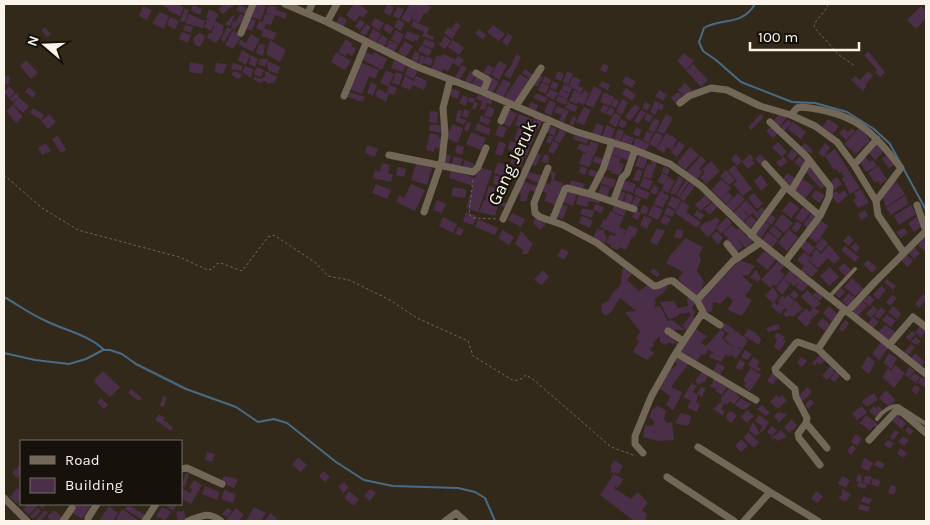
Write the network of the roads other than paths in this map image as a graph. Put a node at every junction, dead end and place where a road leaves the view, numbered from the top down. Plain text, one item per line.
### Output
1 (253, 4) edge
2 (286, 4) edge
3 (312, 4) edge
4 (337, 4) edge
5 (296, 6) edge
6 (308, 13) junction
7 (327, 22) junction
8 (241, 32) dead end
9 (366, 43) junction
10 (541, 68) dead end
11 (476, 73) dead end
12 (450, 80) junction
13 (482, 92) junction
14 (344, 96) dead end
15 (680, 103) dead end
16 (512, 105) junction
17 (791, 115) junction
18 (549, 120) junction
19 (501, 121) dead end
20 (770, 122) dead end
21 (877, 139) junction
22 (612, 142) junction
23 (486, 148) dead end
24 (635, 150) junction
25 (389, 155) dead end
26 (809, 161) junction
27 (765, 164) dead end
28 (854, 165) junction
29 (441, 167) junction
30 (548, 168) dead end
31 (788, 189) junction
32 (590, 194) junction
33 (876, 201) junction
34 (613, 202) junction
35 (917, 205) dead end
36 (634, 209) dead end
37 (424, 212) dead end
38 (820, 216) junction
39 (503, 219) road end
40 (552, 221) junction
41 (751, 235) junction
42 (760, 243) junction
43 (726, 244) dead end
44 (904, 252) junction
45 (738, 258) junction
46 (784, 262) junction
47 (855, 269) dead end
48 (829, 297) junction
49 (697, 300) junction
50 (846, 311) junction
51 (703, 314) junction
52 (720, 324) dead end
53 (926, 326) edge
54 (668, 331) dead end
55 (684, 341) junction
56 (889, 345) junction
57 (818, 349) junction
58 (676, 353) junction
59 (926, 364) edge
60 (924, 372) edge
61 (847, 377) dead end
62 (756, 400) dead end
63 (877, 419) dead end
64 (806, 423) junction
65 (926, 424) edge
66 (926, 433) edge
67 (869, 440) dead end
68 (698, 447) dead end
69 (827, 448) dead end
70 (640, 455) road end
71 (820, 465) dead end
72 (182, 469) edge
73 (668, 477) dead end
74 (222, 484) dead end
75 (770, 492) junction
76 (4, 498) edge
77 (96, 505) edge
78 (154, 505) edge
79 (72, 508) dead end
80 (27, 521) edge
81 (63, 521) edge
82 (88, 521) edge
83 (145, 521) edge
84 (188, 521) edge
85 (221, 521) edge
86 (445, 521) edge
87 (465, 521) edge
88 (734, 521) edge
89 (744, 521) edge
90 (818, 521) edge

1 - 8 street
2 - 5 street
3 - 6 street
4 - 7 street
5 - 6 street
6 - 7 street
7 - 9 street
9 - 12 street
9 - 14 street
10 - 16 street
11 - 13 street
12 - 13 street
12 - 29 street
13 - 16 street
15 - 17 street
16 - 18 street
16 - 19 street
17 - 21 street
17 - 28 street
18 - 22 street
18 - 39 street, Gang Jeruk
20 - 26 street
21 - 28 street
21 - 33 street
22 - 24 street
22 - 32 street
23 - 29 street
24 - 34 street
24 - 41 street
25 - 29 street
26 - 31 street
26 - 38 street
27 - 31 street
28 - 33 street
29 - 37 street
30 - 40 street
31 - 38 street
31 - 41 street
32 - 34 street
32 - 40 street
33 - 44 street
34 - 36 street
35 - 44 street
38 - 46 street
40 - 49 street
41 - 42 street
42 - 45 street
42 - 46 street
43 - 45 street
44 - 50 street
45 - 49 street
46 - 48 street
47 - 48 lane
48 - 50 street
49 - 51 street
50 - 56 street
50 - 57 street
51 - 52 street
51 - 55 street
53 - 56 street
54 - 55 street
55 - 58 street
56 - 60 street
57 - 61 street
57 - 64 street
58 - 62 street
58 - 70 street
59 - 60 street
63 - 65 lane
64 - 69 street
64 - 71 street
66 - 67 street
68 - 75 street
72 - 74 street
73 - 88 street
75 - 89 street
75 - 90 street
76 - 80 street
77 - 82 street
78 - 83 street
79 - 81 street
84 - 85 street
86 - 87 street

